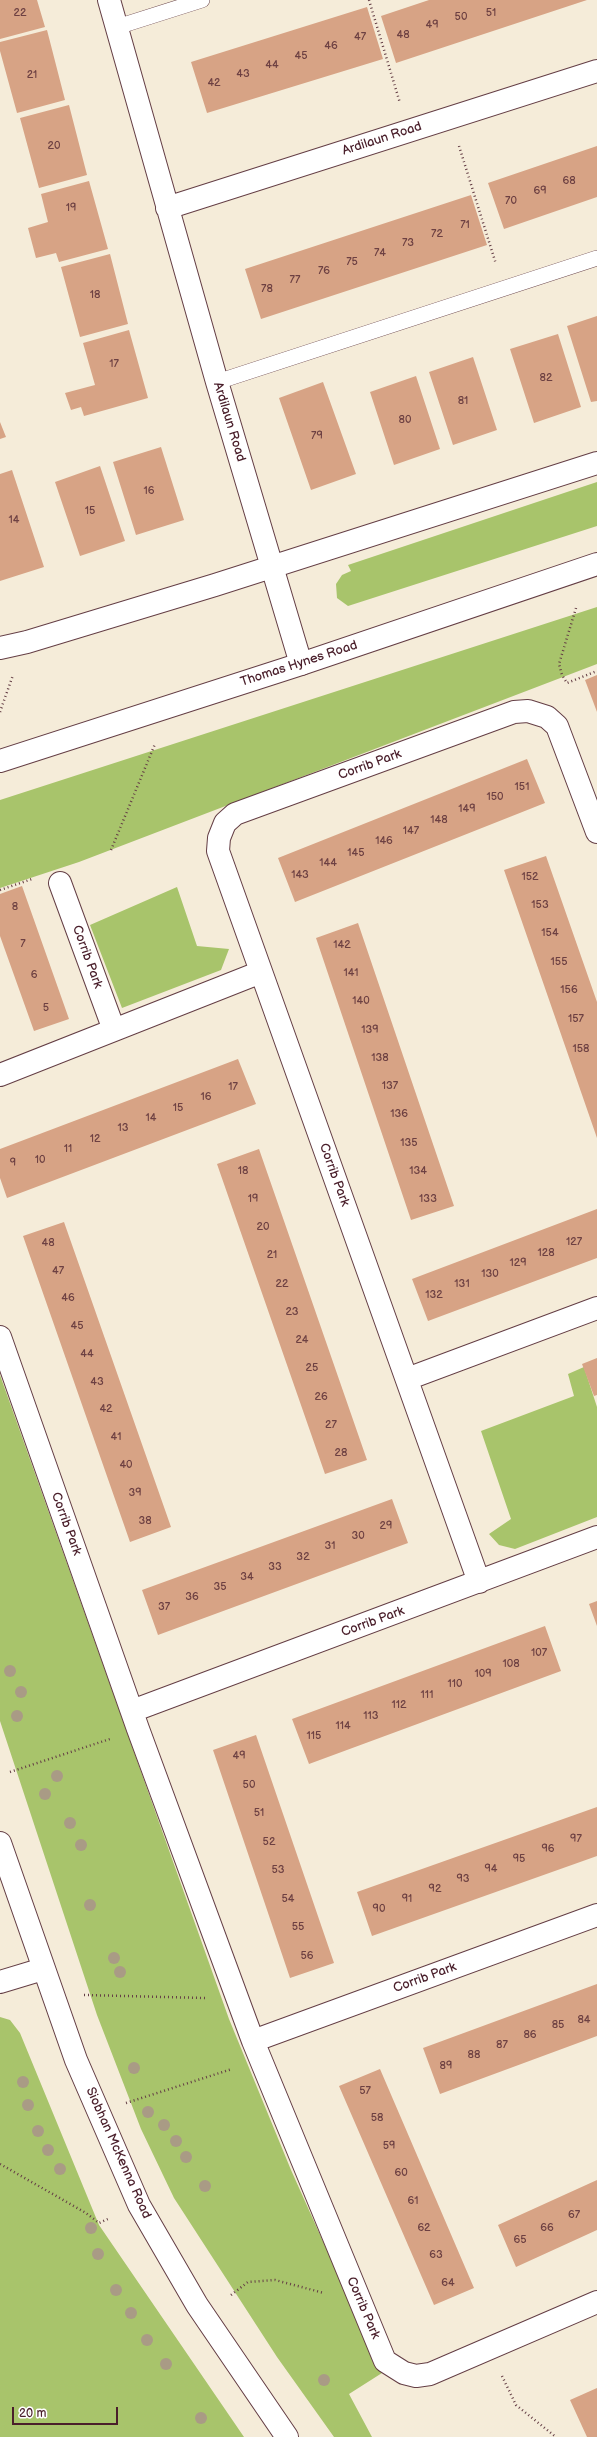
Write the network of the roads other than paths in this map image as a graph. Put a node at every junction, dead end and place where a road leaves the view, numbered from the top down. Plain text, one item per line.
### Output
1 (109, 0) edge
2 (202, 0) edge
3 (117, 27) junction
4 (597, 71) edge
5 (167, 208) junction
6 (597, 258) edge
7 (217, 382) junction
8 (597, 463) edge
9 (597, 564) edge
10 (272, 566) junction
11 (0, 648) edge
12 (301, 664) junction
13 (0, 761) edge
14 (597, 832) edge
15 (60, 883) dead end
16 (261, 972) junction
17 (114, 1030) junction
18 (0, 1075) edge
19 (597, 1308) edge
20 (0, 1336) edge
21 (407, 1379) junction
22 (597, 1537) edge
23 (479, 1582) junction
24 (132, 1711) junction
25 (0, 1844) edge
26 (597, 1915) edge
27 (43, 1969) junction
28 (0, 1982) edge
29 (253, 2041) junction
30 (597, 2302) edge
31 (287, 2437) edge

1 - 3 street, Ardilaun Road
2 - 3 lane
3 - 5 street, Ardilaun Road
4 - 5 street, Ardilaun Road
5 - 7 street, Ardilaun Road
6 - 7 lane
7 - 10 street, Ardilaun Road
8 - 10 street
9 - 12 street, Thomas Hynes Road
10 - 11 street
10 - 12 street, Ardilaun Road
12 - 13 street, Thomas Hynes Road
14 - 16 street, Corrib Park
15 - 17 street, Corrib Park
16 - 17 street
16 - 21 street, Corrib Park
17 - 18 street
19 - 21 street
20 - 24 street, Corrib Park
21 - 23 street, Corrib Park
22 - 23 street, Corrib Park
23 - 24 street, Corrib Park
24 - 29 street, Corrib Park
25 - 27 street, Siobhan McKenna Road
26 - 29 street, Corrib Park
27 - 28 street
27 - 31 street, Siobhan McKenna Road
29 - 30 street, Corrib Park

